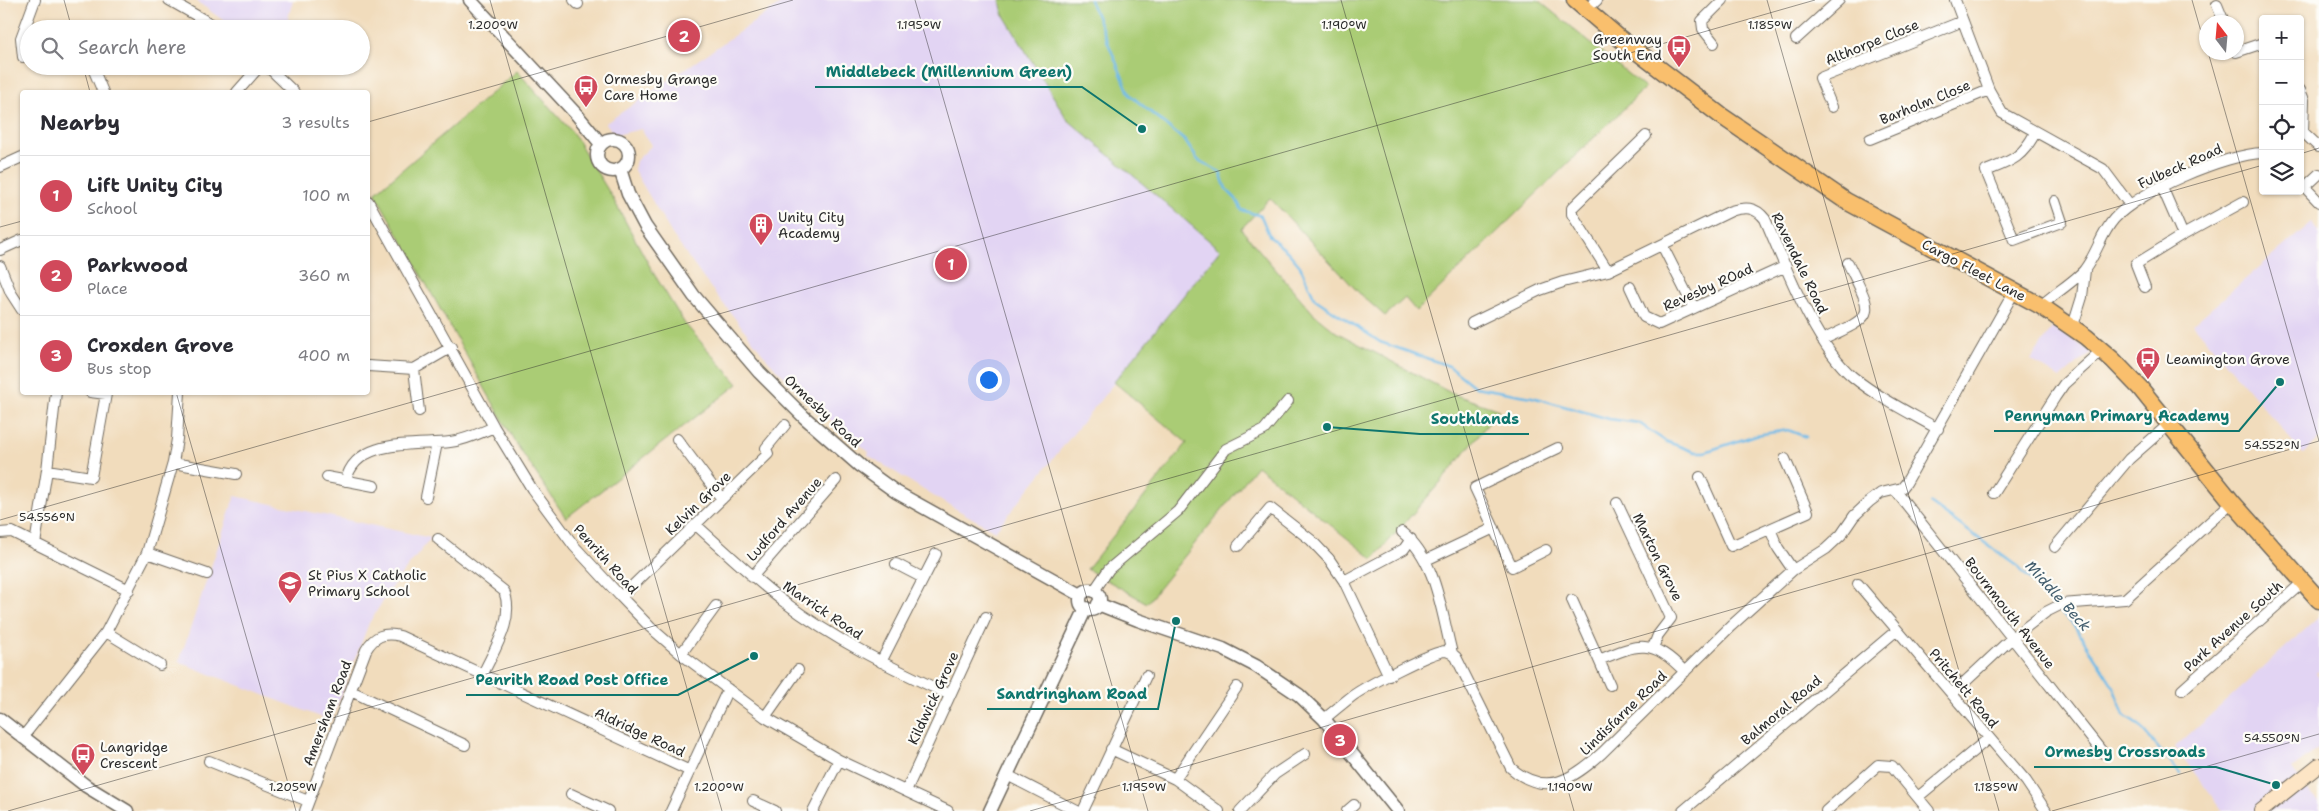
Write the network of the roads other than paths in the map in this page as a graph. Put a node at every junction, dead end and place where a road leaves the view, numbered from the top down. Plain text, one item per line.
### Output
1 (35, 0) edge
2 (169, 0) edge
3 (470, 0) edge
4 (1723, 0) edge
5 (1839, 0) edge
6 (1955, 0) edge
7 (1586, 3) edge
8 (2217, 5) dead end
9 (2221, 15) edge
10 (28, 20) edge
11 (204, 20) edge
12 (1963, 21) junction
13 (1796, 39) dead end
14 (1714, 43) dead end
15 (2259, 44) edge
16 (2244, 49) edge
17 (95, 75) edge
18 (252, 75) edge
19 (276, 75) edge
20 (101, 90) edge
21 (239, 90) edge
22 (292, 90) edge
23 (1989, 90) junction
24 (1832, 107) dead end
25 (2035, 133) junction
26 (1646, 136) dead end
27 (2304, 136) edge
28 (1870, 139) dead end
29 (601, 144) junction
30 (2319, 148) edge
31 (2259, 154) edge
32 (20, 159) edge
33 (0, 167) edge
34 (620, 169) junction
35 (2319, 174) edge
36 (2304, 184) edge
37 (2304, 186) edge
38 (2162, 187) junction
39 (2055, 201) dead end
40 (2244, 202) dead end
41 (2319, 202) edge
42 (370, 204) edge
43 (2130, 204) junction
44 (2183, 235) junction
45 (20, 241) edge
46 (1662, 245) junction
47 (0, 250) edge
48 (1848, 262) dead end
49 (0, 266) edge
50 (1786, 266) junction
51 (1608, 270) junction
52 (2085, 270) junction
53 (1630, 287) dead end
54 (2145, 287) dead end
55 (2014, 292) junction
56 (2041, 306) junction
57 (20, 307) edge
58 (1694, 308) junction
59 (1472, 322) dead end
60 (2073, 326) junction
61 (1822, 340) junction
62 (452, 348) junction
63 (2102, 350) junction
64 (370, 366) edge
65 (414, 369) junction
66 (56, 395) edge
67 (106, 395) edge
68 (180, 395) edge
69 (1288, 401) dead end
70 (419, 411) dead end
71 (2169, 424) junction
72 (785, 425) dead end
73 (494, 426) junction
74 (1938, 429) junction
75 (677, 439) dead end
76 (437, 443) junction
77 (1558, 448) dead end
78 (1785, 459) dead end
79 (173, 463) junction
80 (47, 470) junction
81 (236, 474) dead end
82 (326, 477) dead end
83 (1700, 477) dead end
84 (836, 480) dead end
85 (346, 481) junction
86 (374, 486) dead end
87 (1895, 490) junction
88 (1994, 493) dead end
89 (426, 497) dead end
90 (722, 499) junction
91 (2232, 502) junction
92 (1617, 503) dead end
93 (696, 525) junction
94 (1494, 528) junction
95 (1770, 530) junction
96 (0, 532) edge
97 (1402, 532) dead end
98 (438, 539) dead end
99 (1411, 539) junction
100 (35, 544) junction
101 (1238, 546) dead end
102 (2055, 547) dead end
103 (1546, 550) dead end
104 (147, 553) junction
105 (936, 554) dead end
106 (1426, 560) junction
107 (896, 564) dead end
108 (1793, 570) junction
109 (207, 574) dead end
110 (752, 577) junction
111 (923, 578) junction
112 (1344, 581) junction
113 (2303, 582) junction
114 (1858, 584) dead end
115 (129, 590) junction
116 (1094, 591) junction
117 (1081, 595) junction
118 (621, 597) junction
119 (1572, 600) dead end
120 (2319, 600) edge
121 (1098, 604) junction
122 (716, 606) dead end
123 (1086, 608) junction
124 (986, 617) dead end
125 (1897, 630) junction
126 (106, 632) junction
127 (386, 634) joint
128 (2012, 638) junction
129 (1653, 648) junction
130 (1452, 653) junction
131 (681, 654) junction
132 (1599, 660) junction
133 (881, 662) junction
134 (160, 665) dead end
135 (798, 670) dead end
136 (1685, 672) junction
137 (483, 674) junction
138 (1146, 676) dead end
139 (1388, 676) junction
140 (1610, 685) dead end
141 (1237, 687) dead end
142 (728, 689) junction
143 (2182, 690) dead end
144 (351, 691) junction
145 (1952, 694) junction
146 (950, 695) junction
147 (765, 716) junction
148 (0, 719) edge
149 (1324, 719) junction
150 (22, 738) junction
151 (1989, 738) junction
152 (465, 745) dead end
153 (1111, 749) junction
154 (2103, 753) dead end
155 (1305, 754) dead end
156 (839, 760) junction
157 (210, 761) dead end
158 (2319, 765) edge
159 (690, 771) junction
160 (1007, 775) junction
161 (1175, 779) junction
162 (906, 791) junction
163 (571, 794) dead end
164 (1918, 797) junction
165 (308, 801) junction
166 (753, 801) dead end
167 (126, 811) edge
168 (305, 811) edge
169 (608, 811) edge
170 (671, 811) edge
171 (775, 811) edge
172 (813, 811) edge
173 (948, 811) edge
174 (990, 811) edge
175 (1077, 811) edge
176 (1083, 811) edge
177 (1219, 811) edge
178 (1240, 811) edge
179 (1398, 811) edge
180 (1683, 811) edge
181 (1826, 811) edge
182 (1929, 811) edge
183 (2046, 811) edge
184 (2261, 811) edge

1 - 10 street
2 - 11 street
3 - 29 street
4 - 14 street
5 - 13 street
6 - 12 street
7 - 55 main road, Cargo Fleet Lane
8 - 9 street
12 - 23 street
12 - 24 street, Althorpe Close
15 - 16 street
17 - 20 street
18 - 21 street
19 - 22 street
23 - 25 street
23 - 28 street, Barholm Close
25 - 39 street
25 - 43 street
26 - 51 street
27 - 30 street
29 - 34 street
29 - 34 street
31 - 38 street, Fulbeck Road
32 - 33 street
34 - 117 street, Ormesby Road
35 - 36 street
37 - 41 street
38 - 43 street, Fulbeck Road
38 - 44 street
40 - 44 street
42 - 62 street, Penrith Road
43 - 52 street, Fulbeck Road
44 - 54 street
45 - 47 street
46 - 50 street, Ravendale Road
46 - 51 street, Ravendale Road
46 - 58 street
48 - 61 street
49 - 57 street
50 - 58 street, Revesby ROad
50 - 61 street, Ravendale Road
51 - 59 street, Ravendale Road
52 - 56 street, Fulbeck Road
52 - 60 street, Fulbeck Road
53 - 58 street, Revesby ROad
55 - 56 main road, Cargo Fleet Lane
55 - 74 street
56 - 60 main road, Cargo Fleet Lane
60 - 63 main road, Cargo Fleet Lane
61 - 74 street, Ravendale Road
62 - 65 street
62 - 73 street, Penrith Road
63 - 71 main road, Cargo Fleet Lane
63 - 88 street
64 - 65 street
65 - 70 street
66 - 80 street
67 - 80 street
68 - 79 street
69 - 116 street
71 - 91 main road, Cargo Fleet Lane
71 - 102 street
72 - 90 street, Kelvin Grove
73 - 76 street
73 - 118 street, Penrith Road
74 - 87 street, Lindisfarne Road
75 - 90 street
76 - 85 street
76 - 89 street
77 - 94 street
78 - 95 street
79 - 81 street
79 - 104 street
80 - 100 street
82 - 85 street
83 - 95 street
84 - 110 street, Ludford Avenue
85 - 86 street
87 - 108 street, Lindisfarne Road
87 - 128 street, Bournmouth Avenue
90 - 93 street, Kelvin Grove
91 - 113 main road, Cargo Fleet Lane
91 - 128 street
92 - 129 street, Marton Grove
93 - 110 street, Marrick Road
93 - 118 street, Kelvin Grove
94 - 103 street
94 - 106 street
95 - 108 street
96 - 100 street
97 - 99 street, Lindisfarne Road
98 - 137 street
99 - 106 street, Lindisfarne Road
99 - 112 street
100 - 115 street
101 - 112 street
104 - 109 street
104 - 115 street
105 - 111 street
106 - 130 street, Lindisfarne Road
107 - 111 street
108 - 136 street, Lindisfarne Road
110 - 133 street, Marrick Road
111 - 133 street
112 - 139 street
113 - 120 main road, Cargo Fleet Lane
113 - 143 street, Park Avenue South
114 - 125 street, Pritchett Road
115 - 126 street
116 - 117 street
116 - 121 street
117 - 123 street
118 - 131 street, Penrith Road
119 - 132 street
121 - 123 street
121 - 149 street
122 - 131 street
123 - 160 street
124 - 146 street, Kildwick Grove
125 - 145 street, Pritchett Road
125 - 180 street, Balmoral Road
126 - 134 street
126 - 150 street
127 - 137 street, Aldridge Road
127 - 144 street, Amersham Road
128 - 145 street
128 - 154 street, Bournmouth Avenue
129 - 132 street
129 - 136 street
130 - 136 street, Lindisfarne Road
130 - 139 street
131 - 142 street, Penrith Road
132 - 140 street
133 - 146 street, Marrick Road
135 - 147 street
137 - 159 street, Aldridge Road
138 - 153 street
139 - 149 street
141 - 161 street
142 - 147 street, Penrith Road
142 - 159 street
144 - 152 street
144 - 165 street, Amersham Road
145 - 151 street, Pritchett Road
146 - 162 street, Kildwick Grove
147 - 156 street, Penrith Road
148 - 150 street
149 - 179 street
150 - 167 street
151 - 164 street
151 - 183 street, Pritchett Road
153 - 161 street
153 - 176 street
155 - 178 street
156 - 162 street, Penrith Road
156 - 172 street
157 - 165 street
158 - 184 main road
159 - 170 street
160 - 174 street
160 - 175 street
161 - 177 street
162 - 173 street, Penrith Road
163 - 169 street
164 - 181 street
164 - 182 street
165 - 168 street, Amersham Road
166 - 171 street

